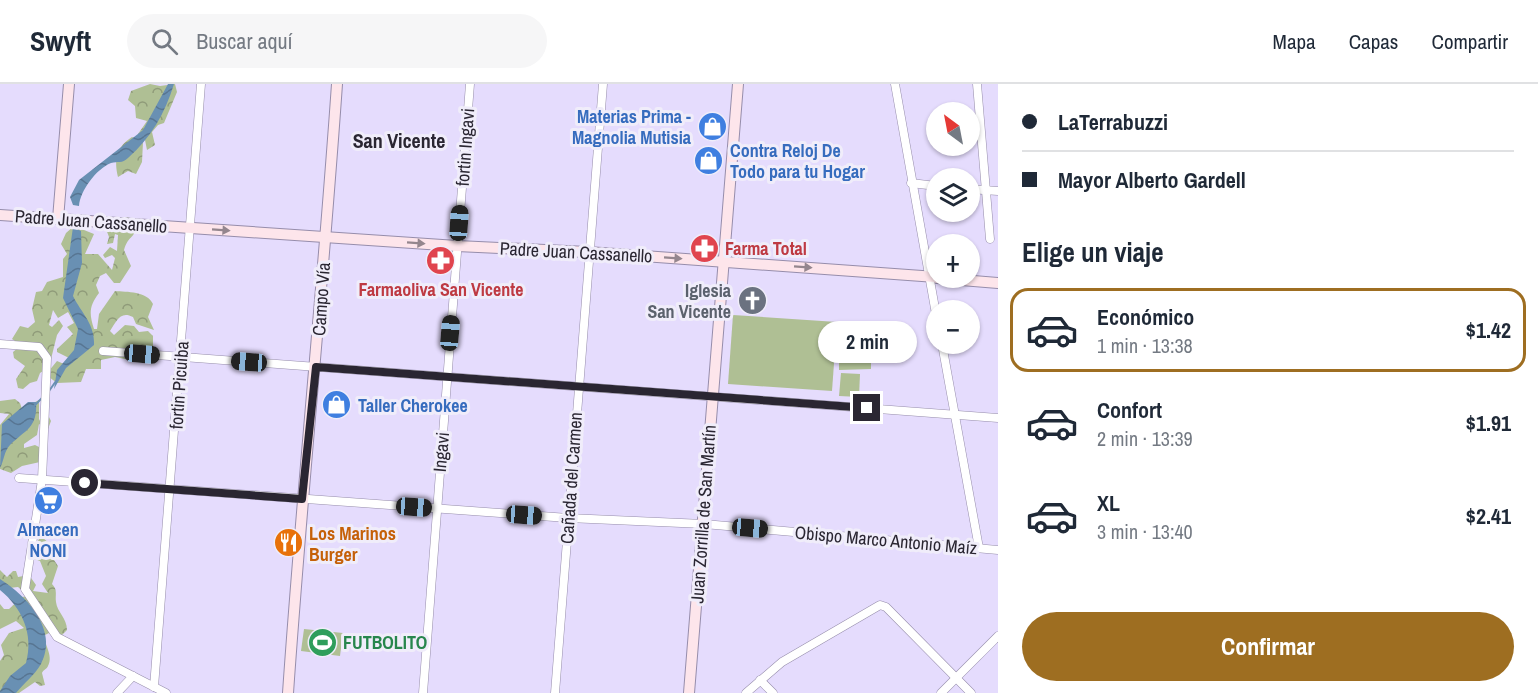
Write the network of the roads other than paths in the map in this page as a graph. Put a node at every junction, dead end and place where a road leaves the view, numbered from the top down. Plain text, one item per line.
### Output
1 (69, 84) edge
2 (201, 84) edge
3 (337, 84) edge
4 (470, 84) edge
5 (603, 84) edge
6 (738, 84) edge
7 (895, 84) edge
8 (977, 84) edge
9 (911, 183) junction
10 (926, 185) edge
11 (980, 190) edge
12 (987, 190) junction
13 (998, 191) edge
14 (0, 214) edge
15 (58, 219) junction
16 (190, 228) junction
17 (326, 237) junction
18 (990, 239) dead end
19 (926, 244) edge
20 (457, 246) junction
21 (588, 252) junction
22 (724, 261) junction
23 (926, 276) edge
24 (980, 281) edge
25 (998, 283) edge
26 (0, 344) edge
27 (103, 351) dead end
28 (944, 354) edge
29 (181, 357) junction
30 (316, 367) junction
31 (447, 377) junction
32 (578, 387) junction
33 (712, 397) junction
34 (955, 415) junction
35 (998, 418) edge
36 (19, 478) dead end
37 (42, 480) junction
38 (171, 489) junction
39 (302, 499) junction
40 (436, 508) junction
41 (568, 518) junction
42 (704, 524) junction
43 (979, 548) junction
44 (998, 550) edge
45 (998, 636) edge
46 (133, 676) junction
47 (956, 678) junction
48 (760, 680) junction
49 (154, 687) junction
50 (117, 693) edge
51 (166, 693) edge
52 (288, 693) edge
53 (423, 693) edge
54 (555, 693) edge
55 (689, 693) edge
56 (746, 693) edge
57 (773, 693) edge
58 (941, 693) edge
59 (971, 693) edge

1 - 15 street
2 - 16 street, fortin Picuiba
3 - 17 street, Campo Vía
4 - 20 street, fortin Ingavi
5 - 21 street, Cañada del Carmen
6 - 22 street, Juan Zorrilla de San Martín
7 - 9 street
8 - 12 street
9 - 10 street
9 - 19 street
11 - 12 street
12 - 13 street
12 - 18 street
14 - 15 street, Padre Juan Cassanello
15 - 16 street, Padre Juan Cassanello
16 -> 17 street, Padre Juan Cassanello
16 - 29 street, fortin Picuiba
17 -> 20 street, Padre Juan Cassanello
17 - 30 street, Campo Vía
20 - 21 street, Padre Juan Cassanello
20 - 31 street, Ingavi
21 -> 22 street, Padre Juan Cassanello
21 - 32 street, Cañada del Carmen
22 -> 23 street, Padre Juan Cassanello
22 - 33 street, Juan Zorrilla de San Martín
24 - 25 street, Padre Juan Cassanello
26 - 37 street
27 - 29 street
28 - 34 street
29 - 30 street
29 - 38 street, fortin Picuiba
30 - 31 street
30 - 39 street, Campo Vía
31 - 32 street
31 - 40 street, Ingavi
32 - 33 street
32 - 41 street, Cañada del Carmen
33 - 34 street
33 - 42 street, Juan Zorrilla de San Martín
34 - 35 street
34 - 43 street
36 - 37 street, Obispo Marco Antonio Maíz
37 - 38 street, Obispo Marco Antonio Maíz
37 - 46 street
38 - 39 street, Obispo Marco Antonio Maíz
38 - 49 street, fortin Picuiba
39 - 40 street, Obispo Marco Antonio Maíz
39 - 52 street, Campo Vía
40 - 41 street, Obispo Marco Antonio Maíz
40 - 53 street, Ingavi
41 - 42 street, Obispo Marco Antonio Maíz
41 - 54 street, Cañada del Carmen
42 - 43 street, Obispo Marco Antonio Maíz
42 - 55 street, Juan Zorrilla de San Martín
43 - 44 street, Obispo Marco Antonio Maíz
45 - 47 street
46 - 49 street
46 - 50 street
47 - 48 street
47 - 58 street
47 - 59 street
48 - 56 street
48 - 57 street
49 - 51 street

